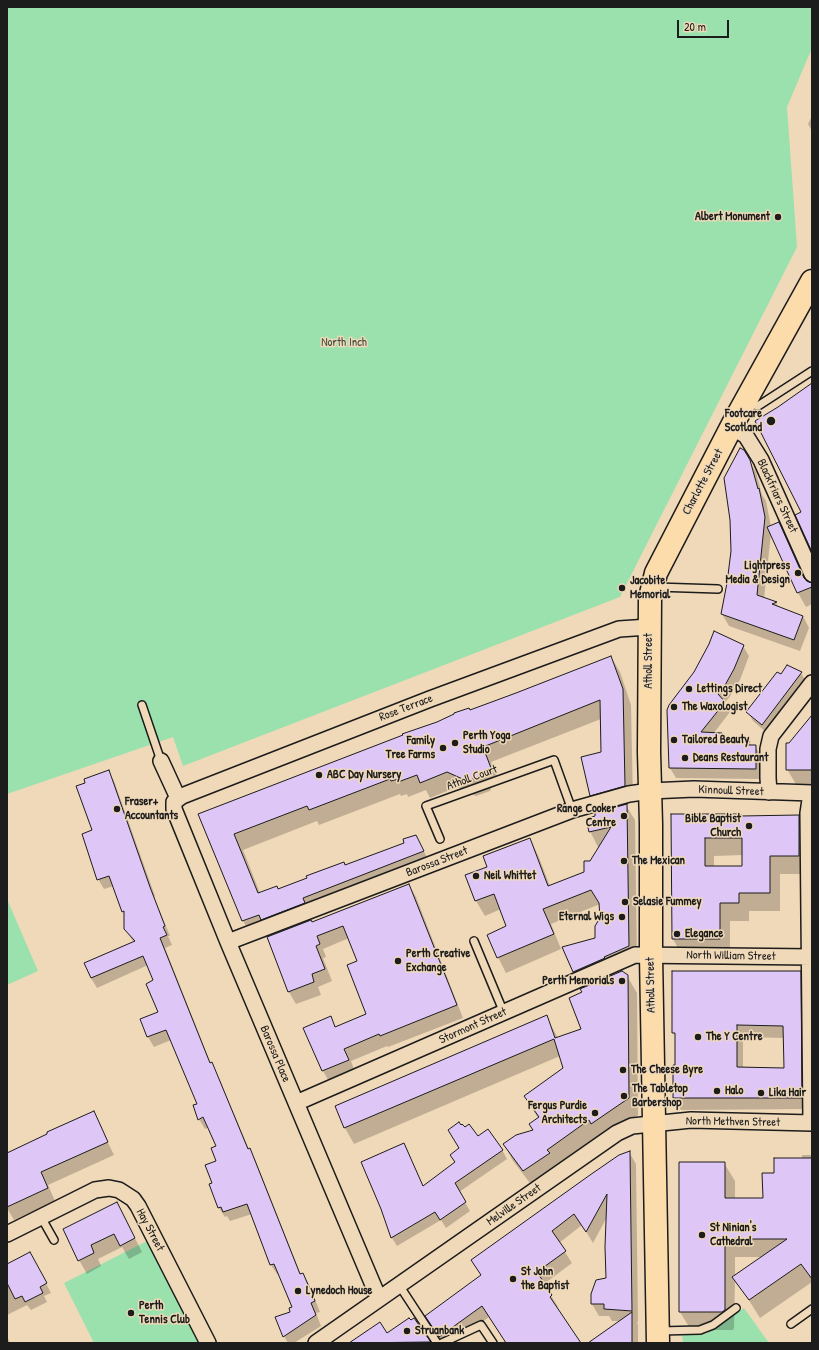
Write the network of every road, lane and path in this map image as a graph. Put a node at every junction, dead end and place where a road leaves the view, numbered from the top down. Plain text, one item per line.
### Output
1 (812, 281) edge
2 (812, 371) edge
3 (745, 402) junction
4 (732, 427) junction
5 (812, 574) edge
6 (652, 587) junction
7 (718, 589) dead end
8 (649, 626) junction
9 (812, 683) edge
10 (142, 705) dead end
11 (161, 761) joint
12 (650, 791) junction
13 (770, 792) junction
14 (811, 793) edge
15 (176, 804) junction
16 (572, 810) junction
17 (440, 839) dead end
18 (474, 941) dead end
19 (228, 942) junction
20 (651, 955) junction
21 (810, 957) edge
22 (504, 1013) junction
23 (296, 1104) junction
24 (812, 1123) edge
25 (654, 1124) junction
26 (41, 1216) junction
27 (7, 1234) edge
28 (54, 1240) dead end
29 (399, 1285) junction
30 (378, 1299) junction
31 (736, 1308) dead end
32 (812, 1309) edge
33 (791, 1324) dead end
34 (658, 1337) edge
35 (208, 1343) edge
36 (316, 1343) edge
37 (437, 1343) edge
38 (442, 1343) edge
39 (493, 1343) edge

1 - 3 main road, Charlotte Street
2 - 3 lane
3 - 4 main road, Charlotte Street
4 - 5 street, Blackfriars Street
4 - 6 main road, Charlotte Street
6 - 7 lane
6 - 8 main road, Charlotte Street
8 - 12 main road, Atholl Street
8 - 15 street, Rose Terrace
9 - 13 street
10 - 11 lane
11 - 15 street, Barossa Place
12 - 13 street, Kinnoull Street
12 - 16 street, Barossa Street
12 - 20 main road, Atholl Street
13 - 14 street, Kinnoull Street
14 - 21 street
15 - 19 street, Barossa Place
16 - 17 lane, Atholl Court
16 - 19 street, Barossa Street
18 - 22 lane
19 - 23 street, Barossa Place
20 - 21 street, North William Street
20 - 22 street, Stormont Street
20 - 25 main road, Atholl Street
21 - 24 street
22 - 23 street, Stormont Street
23 - 30 street, Barossa Place
24 - 25 street, North Methven Street
25 - 29 street, Melville Street
25 - 34 main road, Atholl Street
26 - 27 street, Hay Street
26 - 28 lane
26 - 35 street, Hay Street
29 - 30 street, Melville Street
29 - 37 lane
30 - 36 street, Melville Street
31 - 34 lane
32 - 33 lane
38 - 39 lane

